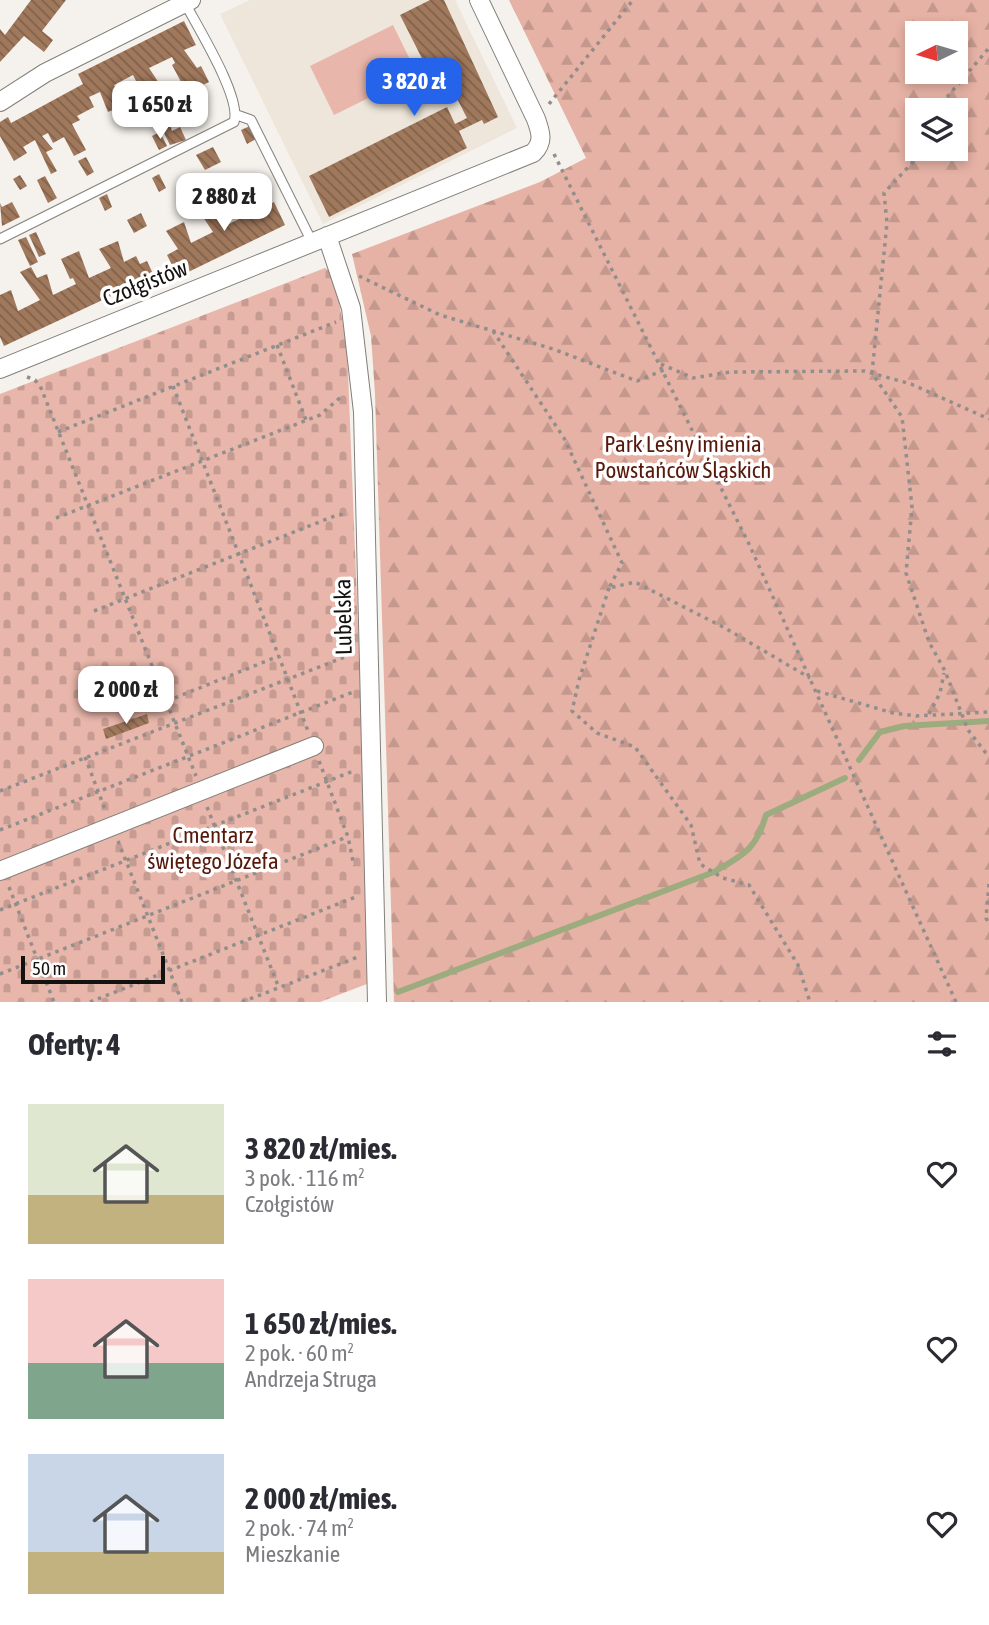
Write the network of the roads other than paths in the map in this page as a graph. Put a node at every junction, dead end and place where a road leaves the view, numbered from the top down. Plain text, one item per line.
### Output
1 (479, 0) edge
2 (188, 1) edge
3 (0, 102) edge
4 (237, 115) junction
5 (0, 239) edge
6 (320, 239) junction
7 (1, 367) edge
8 (314, 746) road end
9 (1, 870) edge
10 (377, 1002) edge

1 - 6 street, Czołgistów
2 - 3 street
2 - 4 lane
4 - 5 lane
4 - 6 lane
6 - 7 street, Czołgistów
6 - 10 street, Lubelska
8 - 9 street

